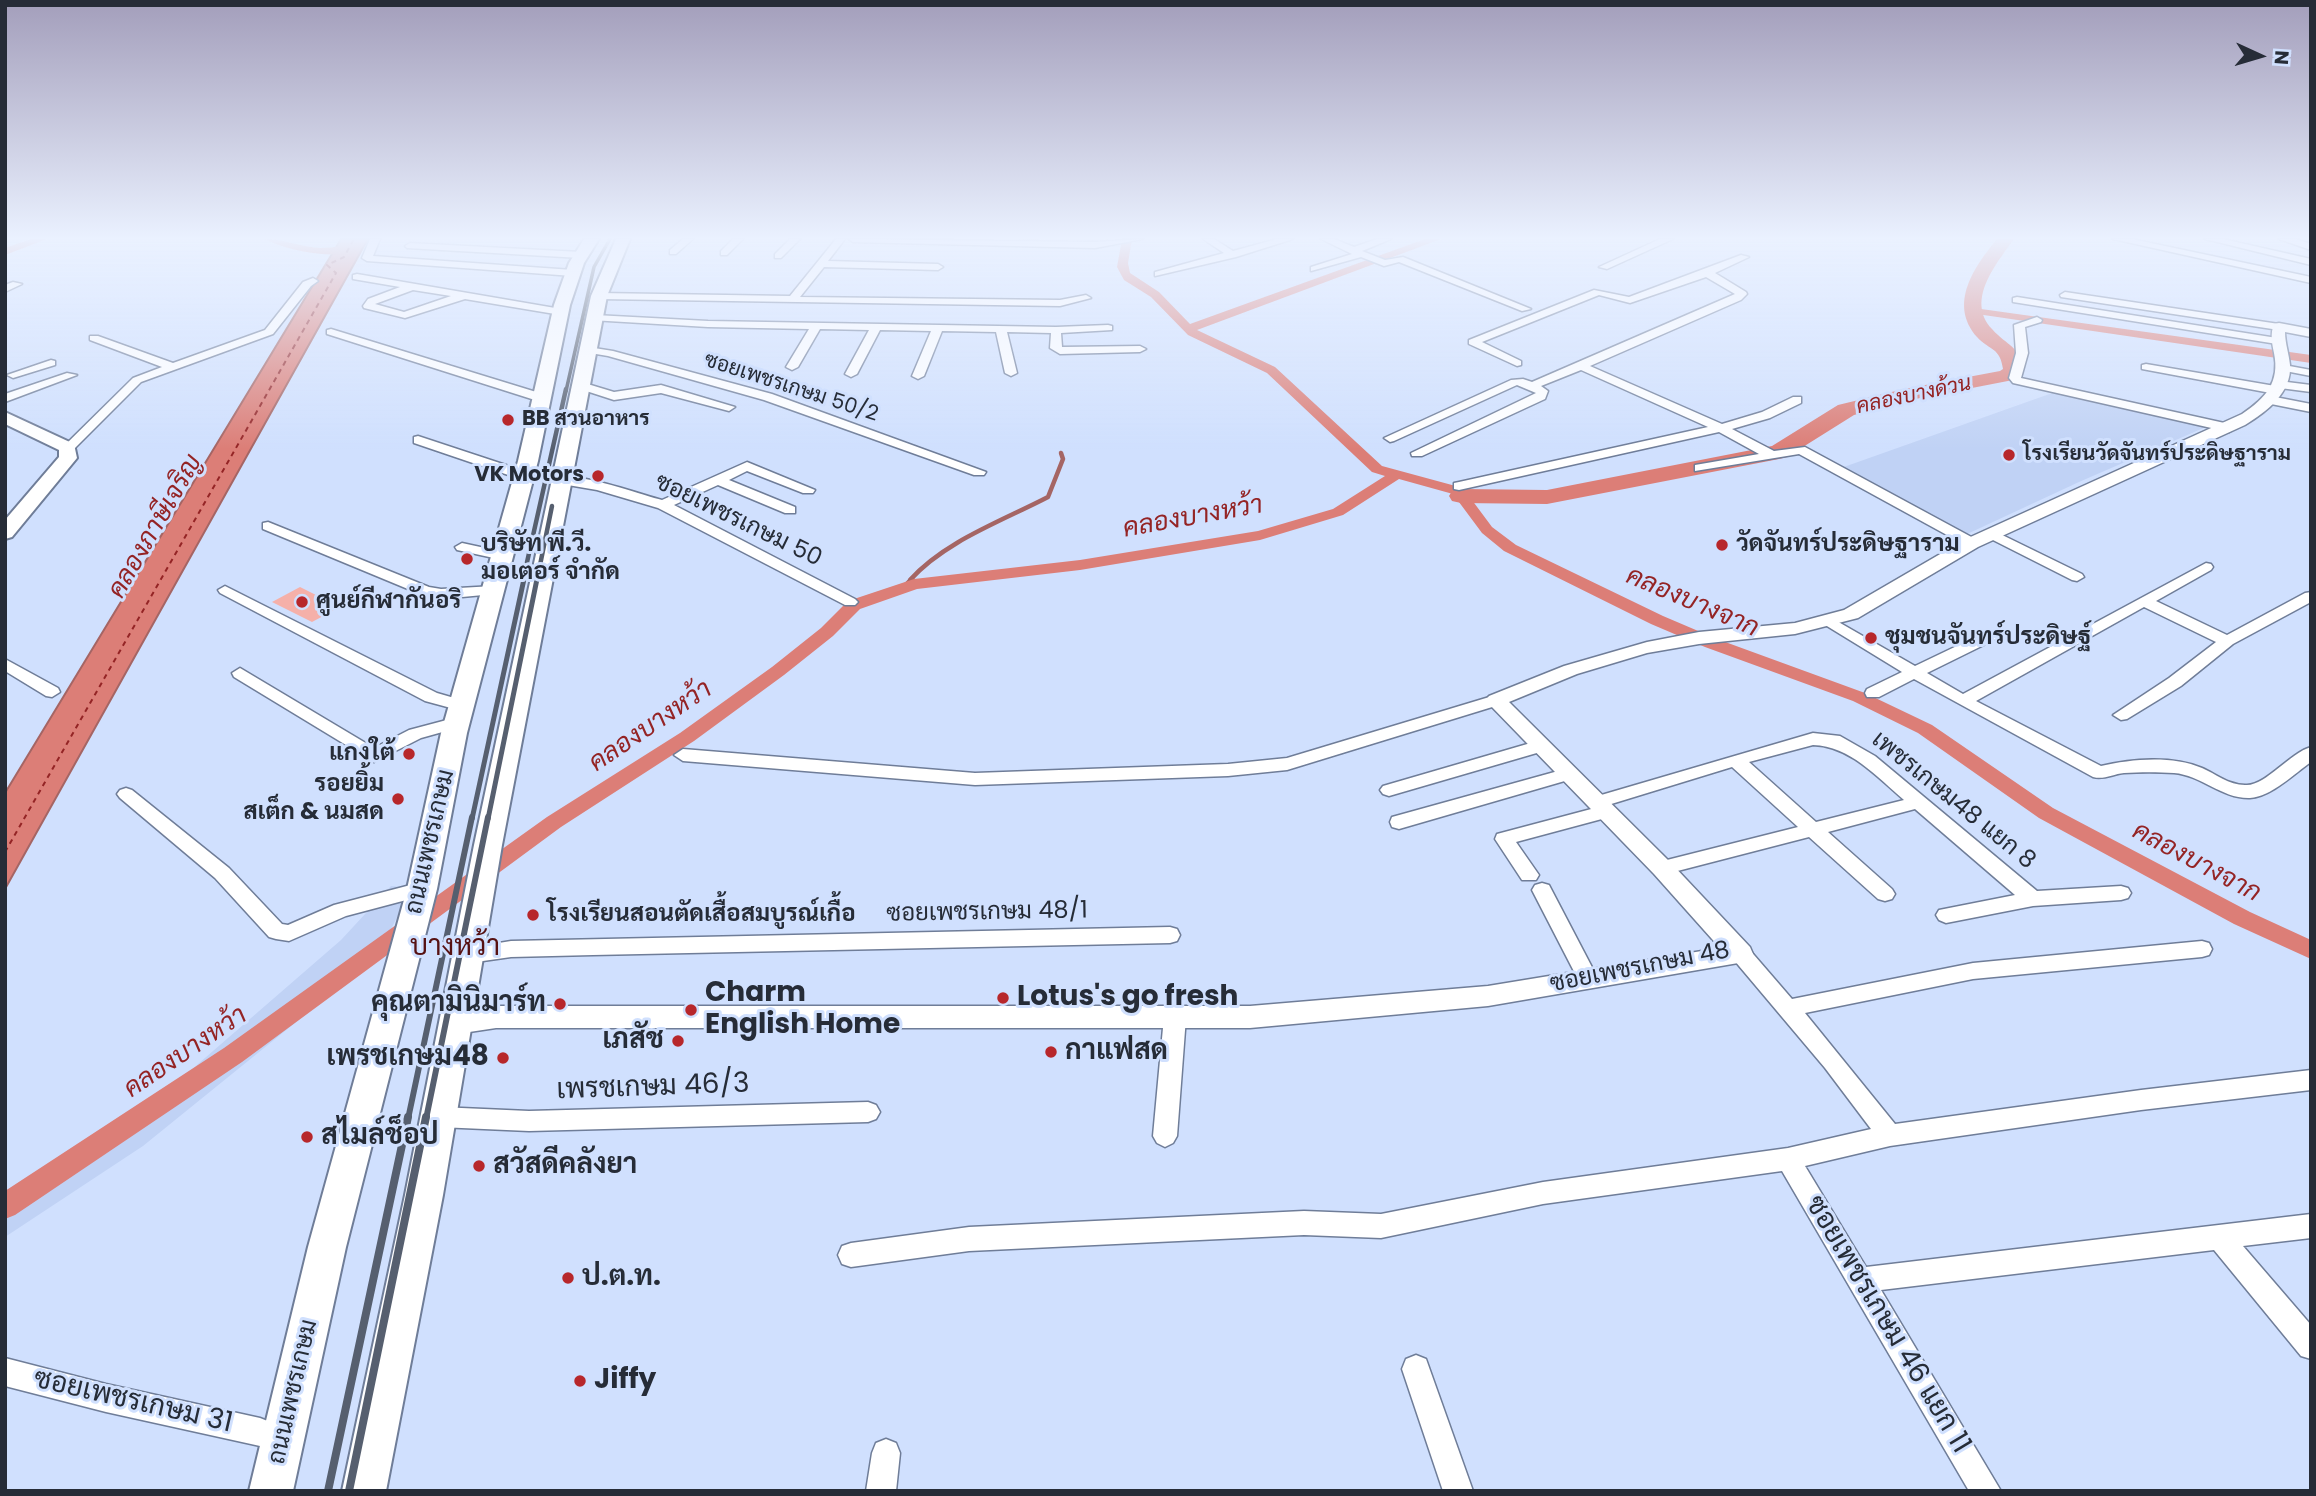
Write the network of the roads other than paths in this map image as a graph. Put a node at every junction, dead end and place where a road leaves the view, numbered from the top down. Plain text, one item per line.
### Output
1 (289, 309) edge
2 (380, 309) edge
3 (424, 309) edge
4 (543, 309) edge
5 (562, 309) edge
6 (597, 309) edge
7 (1556, 309) edge
8 (1709, 309) edge
9 (2052, 309) edge
10 (2139, 309) edge
11 (561, 312) junction
12 (595, 318) junction
13 (2037, 320) dead end
14 (816, 326) junction
15 (876, 327) junction
16 (938, 328) junction
17 (1108, 328) dead end
18 (1001, 329) junction
19 (1056, 330) junction
20 (331, 332) dead end
21 (2311, 333) edge
22 (94, 338) dead end
23 (1140, 349) dead end
24 (588, 350) junction
25 (51, 363) dead end
26 (1517, 363) dead end
27 (2278, 365) junction
28 (1581, 366) junction
29 (173, 367) junction
30 (792, 367) dead end
31 (2146, 367) dead end
32 (851, 373) dead end
33 (1012, 373) dead end
34 (2311, 373) edge
35 (13, 375) dead end
36 (71, 376) dead end
37 (918, 376) dead end
38 (581, 386) junction
39 (1532, 386) junction
40 (2311, 390) edge
41 (5, 398) edge
42 (542, 398) junction
43 (1797, 400) dead end
44 (729, 407) dead end
45 (2311, 408) edge
46 (5, 417) edge
47 (2229, 428) junction
48 (1722, 429) junction
49 (1390, 438) dead end
50 (418, 440) dead end
51 (68, 448) junction
52 (1764, 450) junction
53 (1417, 453) dead end
54 (1700, 468) dead end
55 (979, 472) dead end
56 (525, 476) junction
57 (716, 479) junction
58 (561, 480) junction
59 (1459, 486) dead end
60 (808, 490) dead end
61 (556, 504) junction
62 (663, 505) junction
63 (515, 510) junction
64 (790, 510) dead end
65 (268, 526) dead end
66 (551, 532) junction
67 (5, 533) edge
68 (1992, 534) junction
69 (1972, 543) junction
70 (505, 546) junction
71 (462, 547) dead end
72 (2206, 567) dead end
73 (2077, 577) dead end
74 (225, 590) dead end
75 (494, 590) junction
76 (2310, 596) edge
77 (2144, 601) junction
78 (850, 602) dead end
79 (1830, 623) junction
80 (1992, 635) dead end
81 (2227, 642) junction
82 (5, 664) edge
83 (240, 673) dead end
84 (1914, 673) junction
85 (52, 692) dead end
86 (1873, 693) dead end
87 (1496, 700) junction
88 (1964, 701) junction
89 (460, 714) junction
90 (2121, 715) dead end
91 (1541, 746) junction
92 (2311, 753) edge
93 (683, 755) dead end
94 (1737, 762) junction
95 (1569, 774) junction
96 (1389, 790) dead end
97 (126, 794) dead end
98 (1919, 802) junction
99 (1602, 807) junction
100 (1399, 822) dead end
101 (1811, 830) junction
102 (1662, 868) junction
103 (422, 889) junction
104 (2121, 893) dead end
105 (1885, 894) dead end
106 (2033, 899) junction
107 (1946, 915) dead end
108 (1170, 935) dead end
109 (2202, 949) dead end
110 (1741, 954) junction
111 (469, 955) junction
112 (1588, 979) junction
113 (1788, 1008) junction
114 (1175, 1017) junction
115 (456, 1023) junction
116 (2311, 1080) edge
117 (868, 1111) dead end
118 (439, 1117) junction
119 (1890, 1135) junction
120 (1165, 1136) dead end
121 (1788, 1159) junction
122 (2311, 1226) edge
123 (2219, 1237) junction
124 (851, 1255) dead end
125 (1860, 1280) junction
126 (2311, 1346) edge
127 (1416, 1369) dead end
128 (5, 1371) edge
129 (260, 1432) dead end
130 (886, 1453) dead end
131 (271, 1491) edge
132 (364, 1491) edge
133 (881, 1491) edge
134 (1458, 1491) edge
135 (1986, 1491) edge

1 - 29 street
2 - 3 street
4 - 11 street
5 - 11 main road, ถนนเพชรเกษม
6 - 12 main road
7 - 26 street
8 - 28 street
9 - 27 street
10 - 27 street
11 - 42 main road, ถนนเพชรเกษม
12 - 14 street
12 - 24 main road
13 - 47 street
14 - 15 street
14 - 30 street
15 - 16 street
15 - 32 street
16 - 18 street
16 - 37 street
17 - 19 street
18 - 19 street
18 - 33 street
19 - 23 street
20 - 42 street
21 - 27 street
22 - 29 street
24 - 38 main road
24 - 55 street, ซอยเพชรเกษม 50/2
25 - 35 street
27 - 31 street
27 - 34 street
27 - 40 street
27 - 45 street
27 - 47 street
28 - 39 street
28 - 48 street
29 - 51 street
36 - 41 street
38 - 44 street
38 - 58 main road
39 - 49 street
39 - 53 street
42 - 56 main road, ถนนเพชรเกษม
43 - 48 street
46 - 51 main road
47 - 68 street
48 - 52 street
48 - 59 street
50 - 56 street
51 - 67 main road
52 - 54 street
52 - 69 street
56 - 63 main road, ถนนเพชรเกษม
57 - 60 street
57 - 62 street
57 - 64 street
58 - 61 main road
58 - 62 street, ซอยเพชรเกษม 50
61 - 63 main road
61 - 66 main road
62 - 78 street, ซอยเพชรเกษม 50
63 - 70 main road, ถนนเพชรเกษม
65 - 75 street
66 - 70 main road
66 - 111 main road
68 - 69 street
68 - 73 street
69 - 79 street
70 - 71 street
70 - 75 main road, ถนนเพชรเกษม
72 - 77 street
74 - 89 street
75 - 89 main road, ถนนเพชรเกษม
76 - 81 street
77 - 81 street
77 - 88 street
79 - 84 street
79 - 87 street
80 - 84 street
81 - 90 street
82 - 85 street
83 - 89 street
84 - 86 street
84 - 88 street
87 - 91 street, ซอยเพชรเกษม 48
87 - 93 street
88 - 92 street
89 - 103 main road, ถนนเพชรเกษม
91 - 95 street, ซอยเพชรเกษม 48
91 - 96 street
94 - 98 street, เพชรเกษม48 แยก 8
94 - 99 street, เพชรเกษม48 แยก 8
94 - 101 street
95 - 99 street, ซอยเพชรเกษม 48
95 - 100 street
97 - 103 street
98 - 101 street
98 - 106 street, เพชรเกษม48 แยก 8
99 - 102 street, ซอยเพชรเกษม 48
99 - 112 street, เพชรเกษม48 แยก 8
101 - 102 street
101 - 105 street
102 - 110 street, ซอยเพชรเกษม 48
103 - 131 main road, ถนนเพชรเกษม
104 - 106 street
106 - 107 street
108 - 111 street, ซอยเพชรเกษม 48/1
109 - 113 street
110 - 112 street, ซอยเพชรเกษม 48
110 - 113 street
111 - 115 main road
112 - 114 street, ซอยเพชรเกษม 48
113 - 119 street
114 - 115 street, ซอยเพชรเกษม 48
114 - 120 street
115 - 118 main road
116 - 119 street
117 - 118 street, เพรชเกษม 46/3
118 - 132 main road
119 - 121 street
121 - 124 street
121 - 125 street, ซอยเพชรเกษม 46 แยก 11
122 - 123 street
123 - 125 street
123 - 126 street
125 - 135 street, ซอยเพชรเกษม 46 แยก 11
127 - 134 street
128 - 129 street, ซอยเพชรเกษม 31
130 - 133 street

